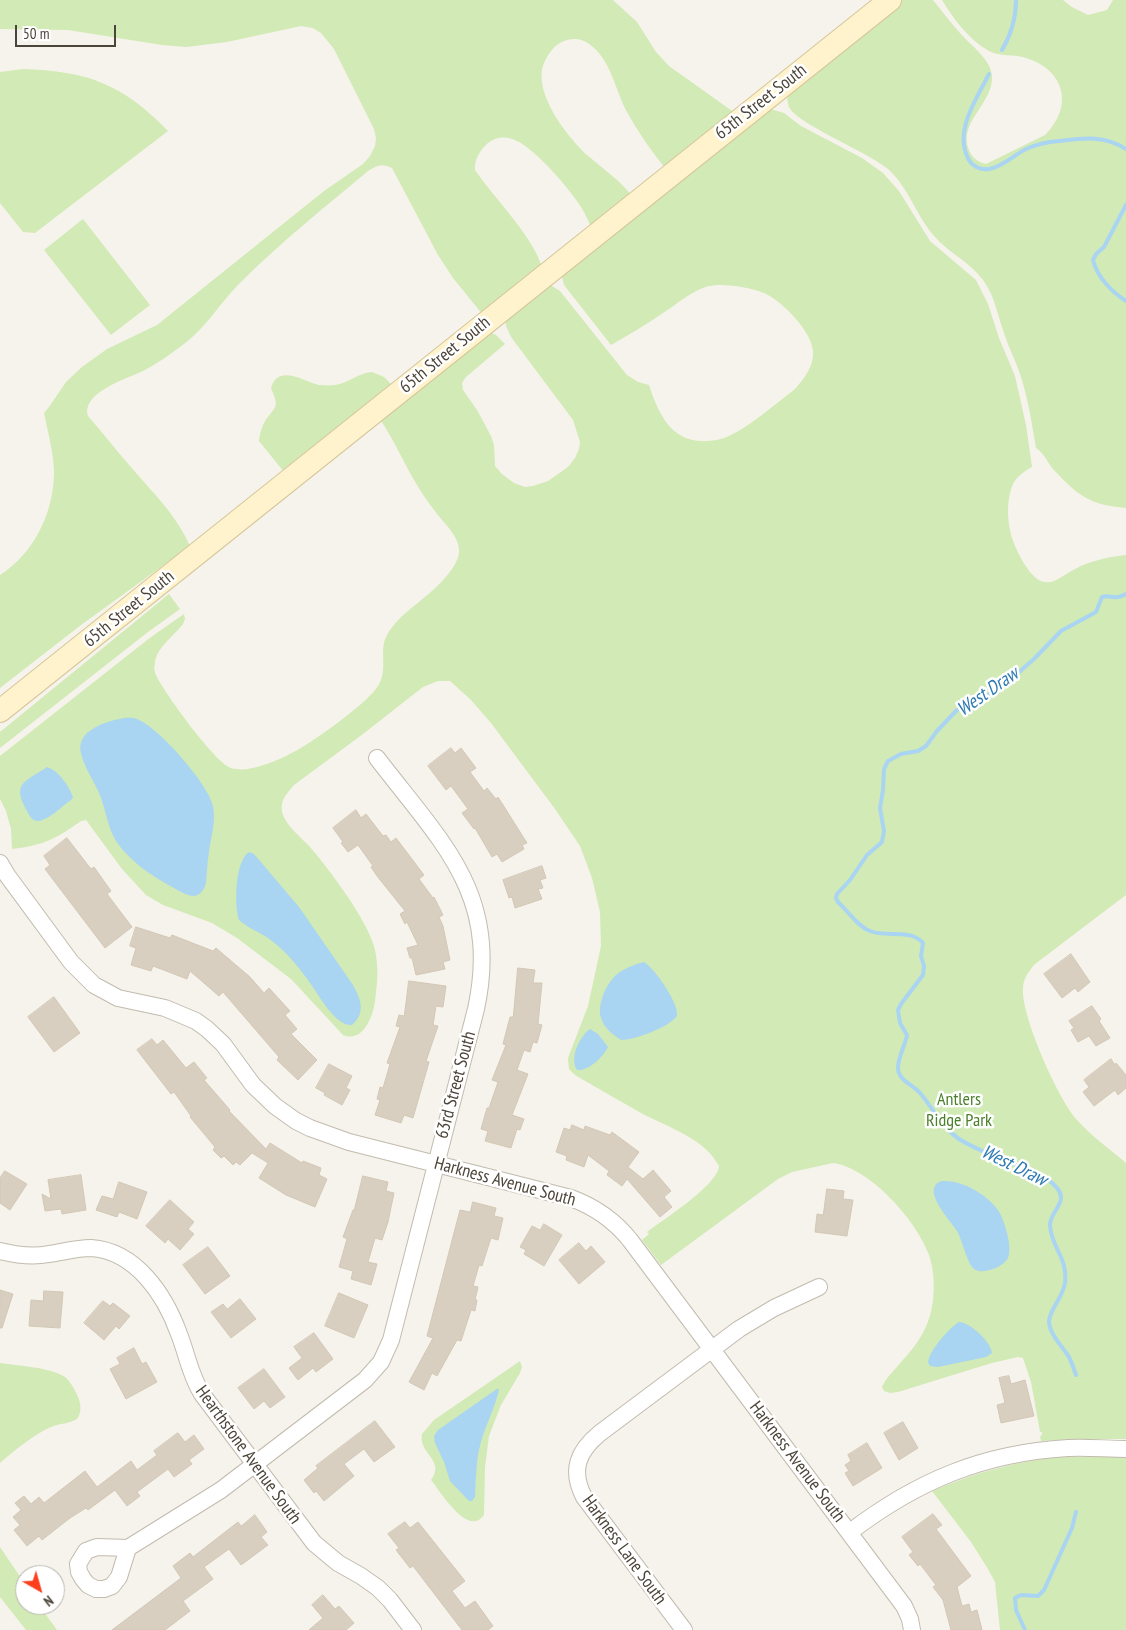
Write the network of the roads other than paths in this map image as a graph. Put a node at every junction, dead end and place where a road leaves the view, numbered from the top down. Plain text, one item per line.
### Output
1 (890, 0) edge
2 (0, 711) edge
3 (376, 758) dead end
4 (0, 863) edge
5 (436, 1164) junction
6 (0, 1251) edge
7 (819, 1287) dead end
8 (712, 1349) junction
9 (1126, 1449) edge
10 (254, 1465) junction
11 (850, 1532) junction
12 (128, 1548) dead end
13 (413, 1630) edge
14 (684, 1630) edge
15 (912, 1630) edge

1 - 2 street, 65th Street South
3 - 5 street, 63rd Street South
4 - 5 street, Harkness Avenue South
5 - 8 street, Harkness Avenue South
5 - 10 street, 63rd Street South
6 - 10 street, Hearthstone Avenue South
7 - 8 street, Harkness Lane South
8 - 11 street, Harkness Avenue South
8 - 14 street, Harkness Lane South
9 - 11 street
10 - 12 street, 63rd Street South
10 - 13 street, Hearthstone Avenue South
11 - 15 street, Harkness Avenue South

